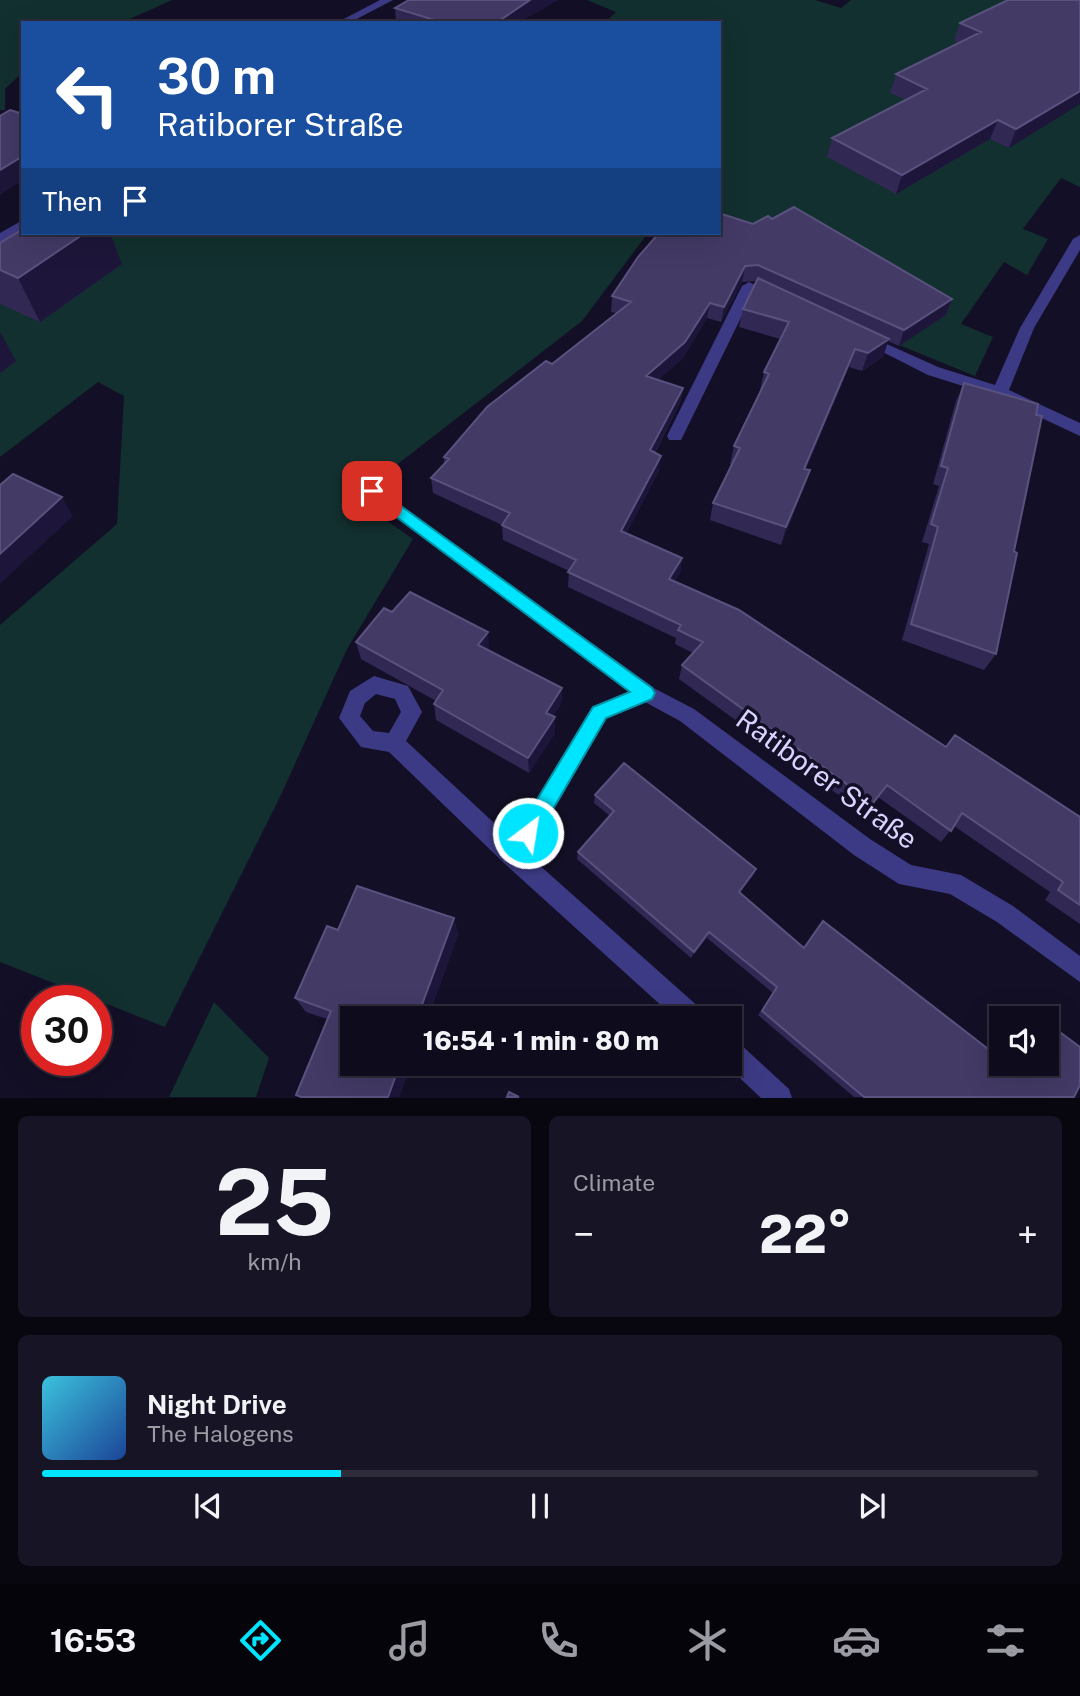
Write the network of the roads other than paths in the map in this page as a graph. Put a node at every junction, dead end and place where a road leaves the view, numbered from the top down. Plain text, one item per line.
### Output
1 (388, 0) edge
2 (345, 21) edge
3 (21, 224) edge
4 (0, 239) edge
5 (1080, 239) edge
6 (786, 303) edge
7 (848, 332) edge
8 (1000, 392) junction
9 (1080, 430) edge
10 (675, 436) dead end
11 (372, 491) dead end
12 (646, 693) junction
13 (394, 743) dead end
14 (514, 857) junction
15 (1080, 970) edge
16 (679, 1006) edge
17 (742, 1063) edge
18 (780, 1097) edge

1 - 2 street
3 - 4 street
5 - 8 street
6 - 10 street
7 - 8 street
8 - 9 street
11 - 12 street, Ratiborer Straße
12 - 14 street
12 - 15 street, Ratiborer Straße
13 - 14 street
14 - 16 street
17 - 18 street

